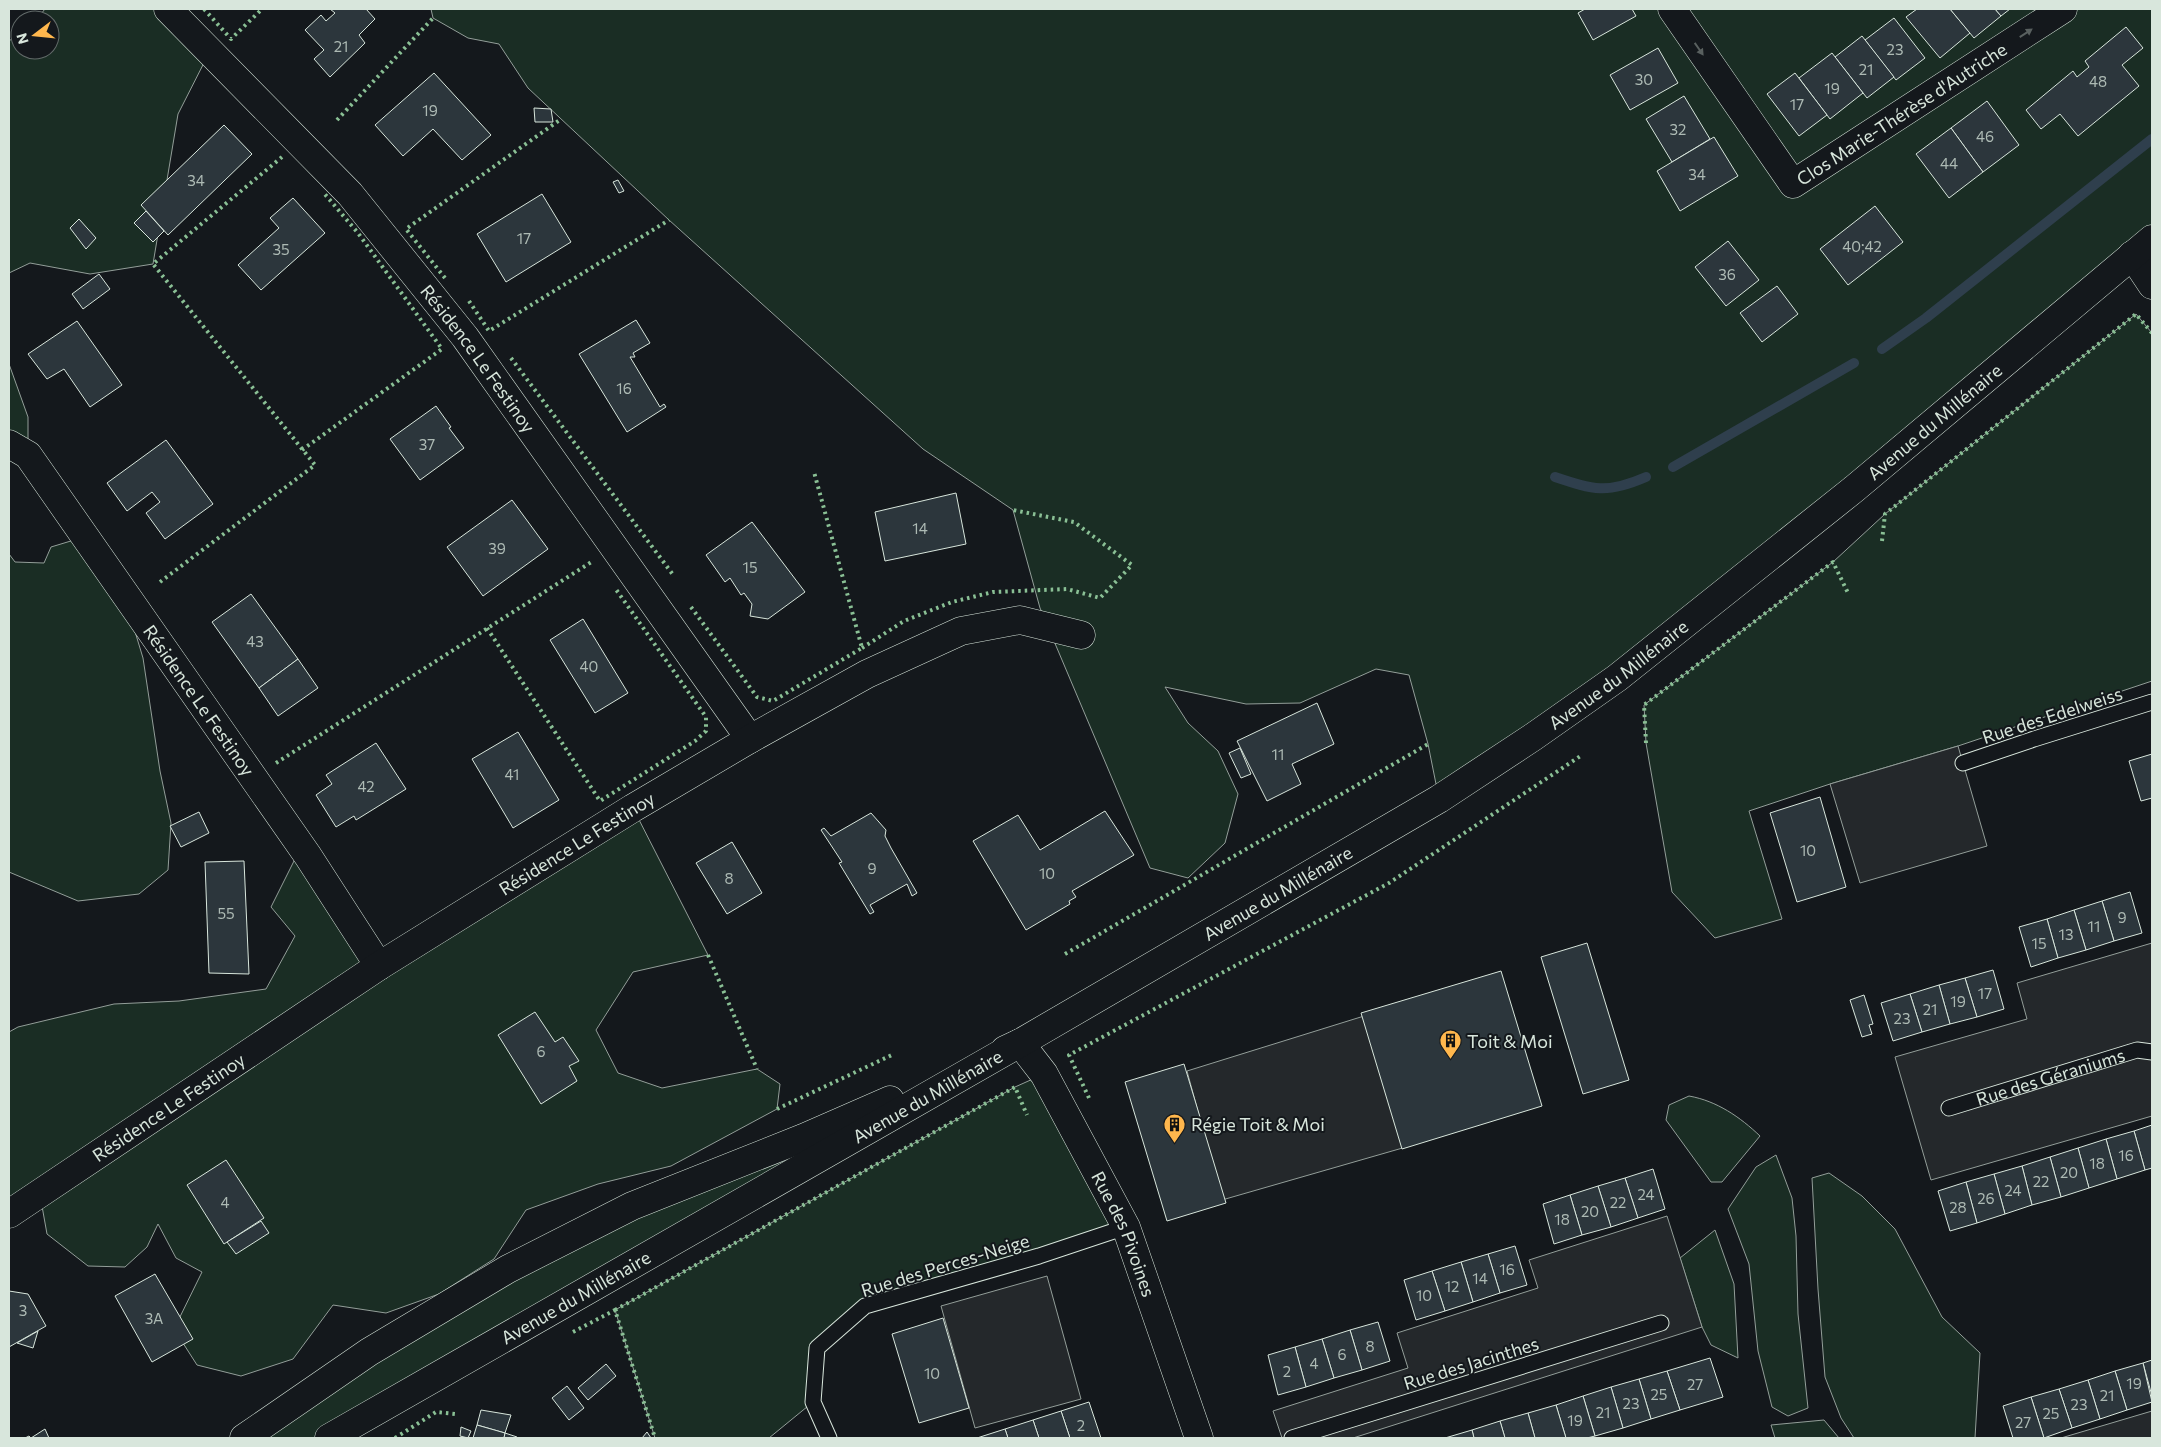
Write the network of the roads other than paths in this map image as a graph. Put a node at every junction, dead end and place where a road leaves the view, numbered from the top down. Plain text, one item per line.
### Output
1 (168, 9) edge
2 (1672, 9) edge
3 (2063, 9) edge
4 (2142, 247) edge
5 (2152, 285) edge
6 (9, 444) edge
7 (1081, 634) dead end
8 (2152, 702) edge
9 (750, 739) junction
10 (1963, 763) dead end
11 (378, 966) junction
12 (1020, 1043) junction
13 (2152, 1052) edge
14 (1949, 1108) dead end
15 (9, 1214) edge
16 (1126, 1227) junction
17 (1661, 1323) dead end
18 (244, 1438) edge
19 (329, 1438) edge
20 (829, 1438) edge
21 (1199, 1438) edge
22 (1292, 1438) edge

1 - 9 street, Résidence Le Festinoy
2 -> 3 street, Clos Marie-Thérèse d'Autriche
4 - 5 street
4 - 12 street, Avenue du Millénaire
6 - 11 street, Résidence Le Festinoy
7 - 9 street, Résidence Le Festinoy
8 - 10 lane, Rue des Edelweiss
9 - 11 street, Résidence Le Festinoy
11 - 15 street, Résidence Le Festinoy
12 - 16 street, Rue des Pivoines
12 - 18 street
12 - 19 street, Avenue du Millénaire
13 - 14 lane, Rue des Géraniums
16 - 20 lane, Rue des Perces-Neige
16 - 21 street, Rue des Pivoines
17 - 22 lane, Rue des Jacinthes

